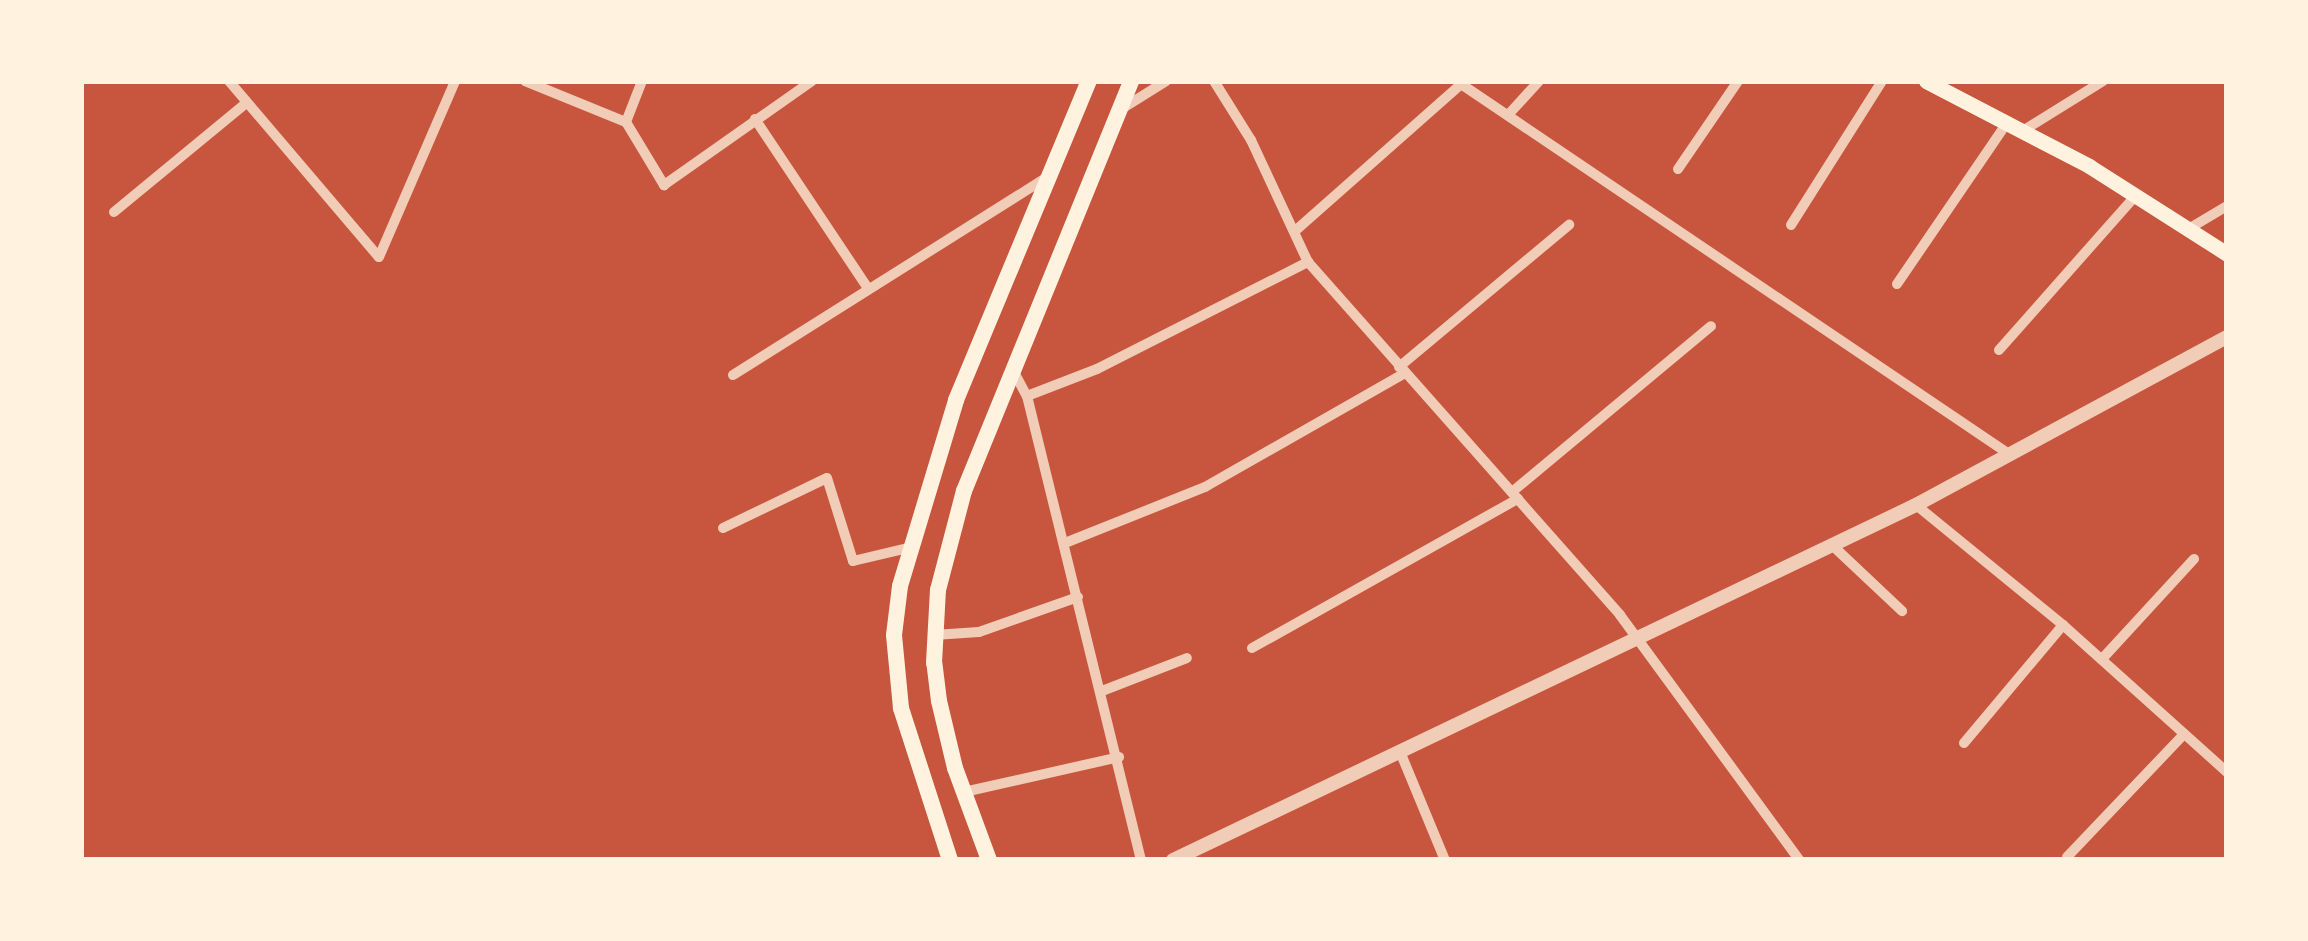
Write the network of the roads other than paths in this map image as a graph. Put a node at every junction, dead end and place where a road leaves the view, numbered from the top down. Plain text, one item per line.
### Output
1 (230, 81) edge
2 (454, 81) edge
3 (525, 81) edge
4 (642, 81) edge
5 (812, 81) edge
6 (1089, 81) edge
7 (1131, 81) edge
8 (1166, 81) edge
9 (1214, 81) edge
10 (1539, 81) edge
11 (1738, 81) edge
12 (1882, 81) edge
13 (1926, 81) edge
14 (2103, 81) edge
15 (245, 104) junction
16 (1118, 112) junction
17 (1508, 115) junction
18 (755, 118) junction
19 (2008, 121) junction
20 (626, 122) junction
21 (2024, 130) junction
22 (1678, 169) dead end
23 (1049, 176) junction
24 (2136, 195) junction
25 (2227, 206) edge
26 (114, 212) dead end
27 (1569, 225) dead end
28 (1791, 225) dead end
29 (2190, 228) junction
30 (1295, 231) junction
31 (2227, 254) edge
32 (1308, 262) junction
33 (1897, 284) dead end
34 (867, 287) junction
35 (1711, 326) dead end
36 (2227, 337) edge
37 (1999, 350) dead end
38 (1012, 369) junction
39 (1402, 370) junction
40 (733, 375) dead end
41 (1027, 396) junction
42 (2009, 454) junction
43 (1515, 495) junction
44 (1916, 505) junction
45 (723, 528) dead end
46 (1064, 543) junction
47 (1833, 546) junction
48 (908, 548) junction
49 (2194, 559) dead end
50 (1078, 597) junction
51 (1902, 611) dead end
52 (2063, 625) junction
53 (934, 635) junction
54 (1636, 641) junction
55 (1252, 648) dead end
56 (1187, 658) dead end
57 (2102, 659) junction
58 (1102, 691) junction
59 (2184, 734) junction
60 (1964, 743) dead end
61 (1401, 754) junction
62 (1119, 757) junction
63 (2226, 770) edge
64 (964, 792) junction
65 (2067, 857) edge
66 (950, 860) edge
67 (989, 860) edge
68 (1142, 860) edge
69 (1173, 860) edge
70 (1445, 860) edge
71 (1799, 860) edge

1 - 15 street
2 - 15 street
3 - 20 street
4 - 20 street
5 - 18 street
6 - 23 main road
7 - 16 main road
8 - 16 street
9 - 30 street
10 - 17 street
11 - 22 street
12 - 28 street
13 - 19 main road
14 - 21 street
15 - 26 street
16 - 38 main road
17 - 30 street
17 - 42 street
18 - 20 street
18 - 34 street
19 - 21 main road
19 - 33 street
21 - 24 main road
23 - 34 street
23 - 48 main road
24 - 29 main road
24 - 37 street
25 - 29 street
27 - 39 street
29 - 31 main road
30 - 32 street
32 - 39 street
32 - 41 street
34 - 40 street
35 - 43 street
36 - 42 street
38 - 41 street
38 - 53 main road
39 - 43 street
39 - 46 street
41 - 46 street
42 - 44 street
43 - 54 street
43 - 55 street
44 - 47 street
44 - 52 street
45 - 48 street
46 - 50 street
47 - 51 street
47 - 54 street
48 - 66 main road
49 - 57 street
50 - 53 street
50 - 58 street
52 - 57 street
52 - 60 street
53 - 64 main road
54 - 61 street
54 - 71 street
56 - 58 street
57 - 59 street
58 - 62 street
59 - 63 street
59 - 65 street
61 - 69 street
61 - 70 street
62 - 64 street
62 - 68 street
64 - 67 main road

